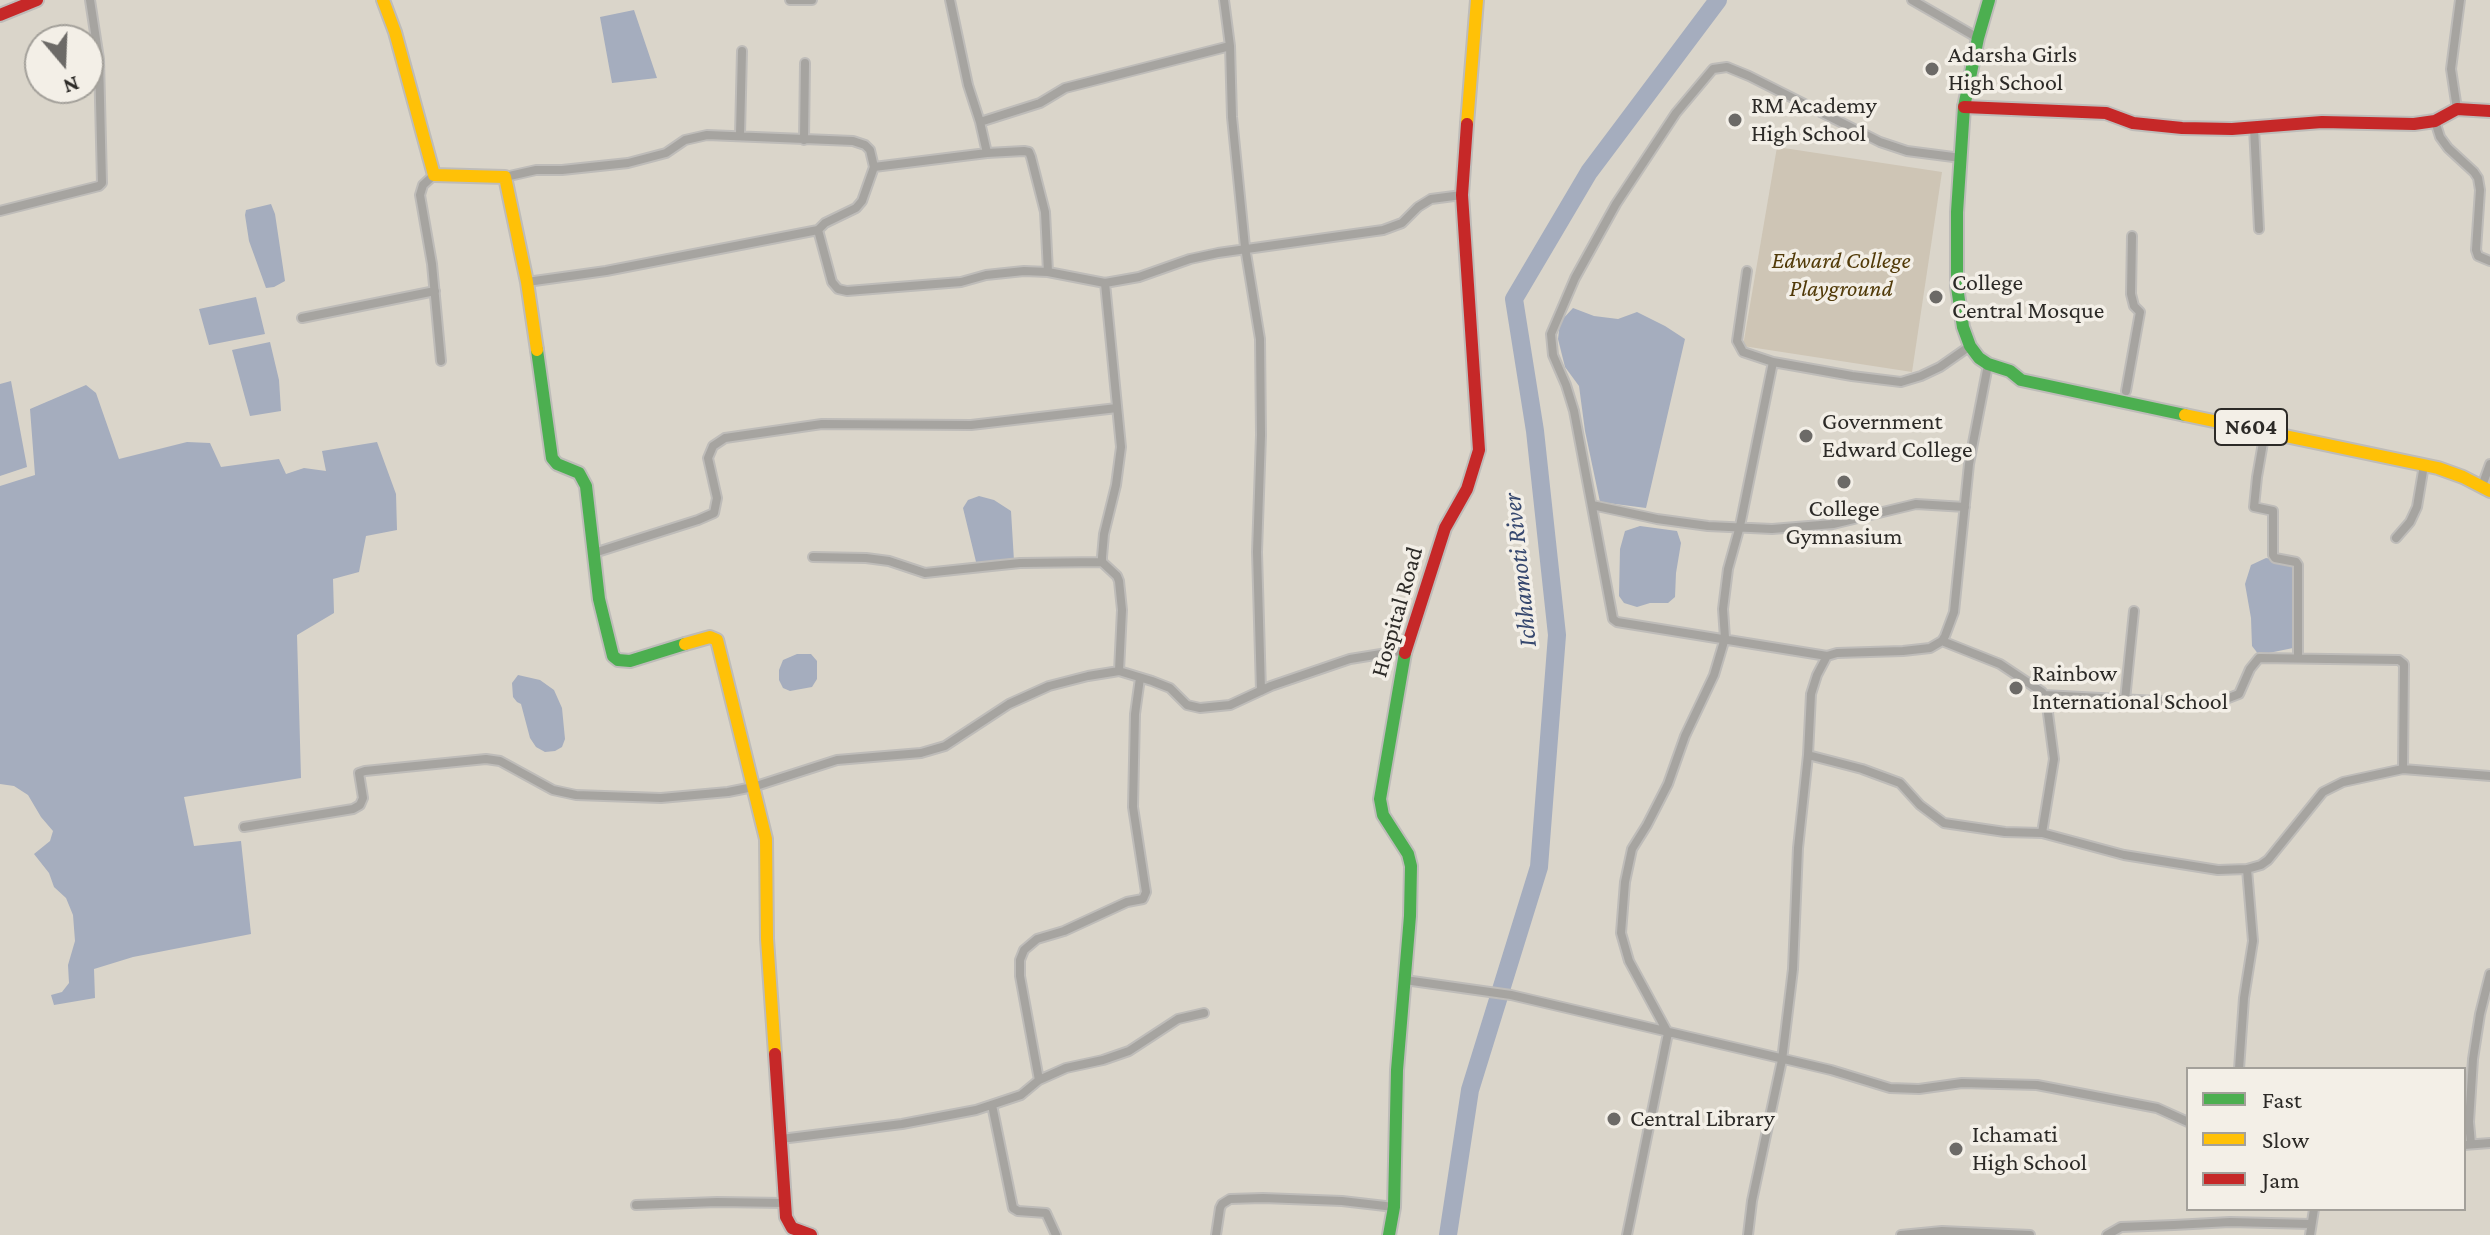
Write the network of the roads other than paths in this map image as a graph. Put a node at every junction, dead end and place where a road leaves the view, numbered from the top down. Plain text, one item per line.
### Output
1 (13, 0) edge
2 (37, 0) edge
3 (90, 0) edge
4 (383, 0) edge
5 (790, 0) edge
6 (812, 0) edge
7 (950, 0) edge
8 (1224, 0) edge
9 (1477, 0) edge
10 (1912, 0) edge
11 (1989, 0) edge
12 (2460, 0) edge
13 (0, 6) edge
14 (0, 15) edge
15 (1978, 38) junction
16 (1230, 46) junction
17 (742, 51) dead end
18 (805, 63) dead end
19 (1964, 107) junction
20 (2457, 109) junction
21 (2490, 111) edge
22 (2435, 121) junction
23 (980, 122) junction
24 (2254, 127) junction
25 (740, 135) junction
26 (804, 140) junction
27 (987, 153) junction
28 (1961, 158) junction
29 (874, 167) junction
30 (434, 175) junction
31 (505, 177) junction
32 (1462, 195) junction
33 (0, 211) edge
34 (2259, 229) dead end
35 (818, 230) junction
36 (2132, 236) dead end
37 (1245, 247) junction
38 (2490, 261) edge
39 (1747, 271) dead end
40 (1048, 272) junction
41 (527, 282) junction
42 (1105, 283) junction
43 (435, 291) junction
44 (302, 318) dead end
45 (1970, 346) junction
46 (441, 361) dead end
47 (1773, 362) junction
48 (1988, 364) junction
49 (2010, 371) junction
50 (2126, 391) junction
51 (1117, 408) junction
52 (2266, 430) junction
53 (2424, 465) junction
54 (2488, 479) edge
55 (1592, 505) junction
56 (1965, 507) junction
57 (1740, 526) junction
58 (2396, 538) dead end
59 (594, 553) junction
60 (813, 557) dead end
61 (1102, 562) junction
62 (2134, 611) dead end
63 (1725, 638) junction
64 (1942, 641) junction
65 (1406, 650) junction
66 (1827, 656) junction
67 (2298, 658) junction
68 (1119, 671) junction
69 (1140, 678) junction
70 (1261, 691) junction
71 (2044, 695) junction
72 (2125, 700) junction
73 (1808, 755) junction
74 (2403, 769) junction
75 (2490, 776) edge
76 (753, 787) junction
77 (244, 827) dead end
78 (2042, 833) junction
79 (2247, 869) junction
80 (2490, 974) edge
81 (1405, 980) junction
82 (1204, 1013) dead end
83 (1668, 1033) junction
84 (1782, 1060) junction
85 (2239, 1067) edge
86 (1039, 1080) junction
87 (992, 1105) junction
88 (2186, 1121) edge
89 (781, 1139) junction
90 (2490, 1143) edge
91 (2468, 1145) edge
92 (785, 1203) junction
93 (636, 1205) dead end
94 (1394, 1207) junction
95 (2314, 1211) edge
96 (2311, 1224) junction
97 (811, 1235) edge
98 (1056, 1235) edge
99 (1216, 1235) edge
100 (1389, 1235) edge
101 (1627, 1235) edge
102 (1748, 1235) edge
103 (1901, 1235) edge
104 (2030, 1235) edge
105 (2107, 1235) edge
106 (2310, 1235) edge

1 - 13 main road
2 - 14 main road
3 - 33 street
4 - 30 main road
5 - 6 street
7 - 23 street
8 - 16 street
9 - 32 main road, Hospital Road
10 - 15 street
11 - 15 main road
12 - 20 street
15 - 19 main road
16 - 23 street
16 - 37 street
17 - 25 street
18 - 26 street
19 - 24 main road
19 - 28 main road
20 - 21 main road
20 - 22 main road
22 - 24 main road
22 - 38 street
23 - 27 street
24 - 34 street
25 - 26 street
25 - 31 street
26 - 29 street
27 - 29 street
27 - 40 street
28 - 45 main road
28 - 55 street
29 - 35 street
30 - 31 main road
30 - 43 street
31 - 41 main road
32 - 37 street
32 - 65 main road, Hospital Road
35 - 40 street
35 - 41 street
36 - 50 street
37 - 42 street
37 - 70 street
39 - 47 street
40 - 42 street
41 - 59 main road
42 - 51 street
43 - 44 street
43 - 46 street
45 - 47 street
45 - 48 main road, N604
47 - 57 street
48 - 49 main road, N604
48 - 56 street
49 - 50 main road, N604
49 - 52 main road, N604
50 - 54 main road, N604
51 - 59 street
51 - 61 street
52 - 53 main road, N604
52 - 67 street
53 - 54 main road, N604
53 - 58 street
55 - 57 street
55 - 63 street
56 - 57 street
56 - 64 street
57 - 63 street
59 - 76 main road
60 - 61 street
61 - 68 street
62 - 72 street
63 - 66 street
63 - 83 street
64 - 66 street
64 - 71 street
65 - 70 street
65 - 81 main road, Hospital Road
66 - 73 street
67 - 72 street
67 - 74 street
68 - 69 street
68 - 76 street
69 - 70 street
69 - 86 street
71 - 72 street
71 - 78 street
73 - 78 street
73 - 84 street
74 - 75 street
74 - 79 street
76 - 77 street
76 - 89 main road
78 - 79 street
79 - 85 street
80 - 91 street
81 - 83 street
81 - 94 main road, Hospital Road
82 - 86 street
83 - 84 street
83 - 101 street
84 - 88 street
84 - 102 street
86 - 87 street
87 - 89 street
87 - 98 street
89 - 92 main road
90 - 91 street
92 - 93 street
92 - 97 main road
94 - 99 street
94 - 100 main road, Hospital Road
95 - 96 street
96 - 105 street
96 - 106 street
103 - 104 street

